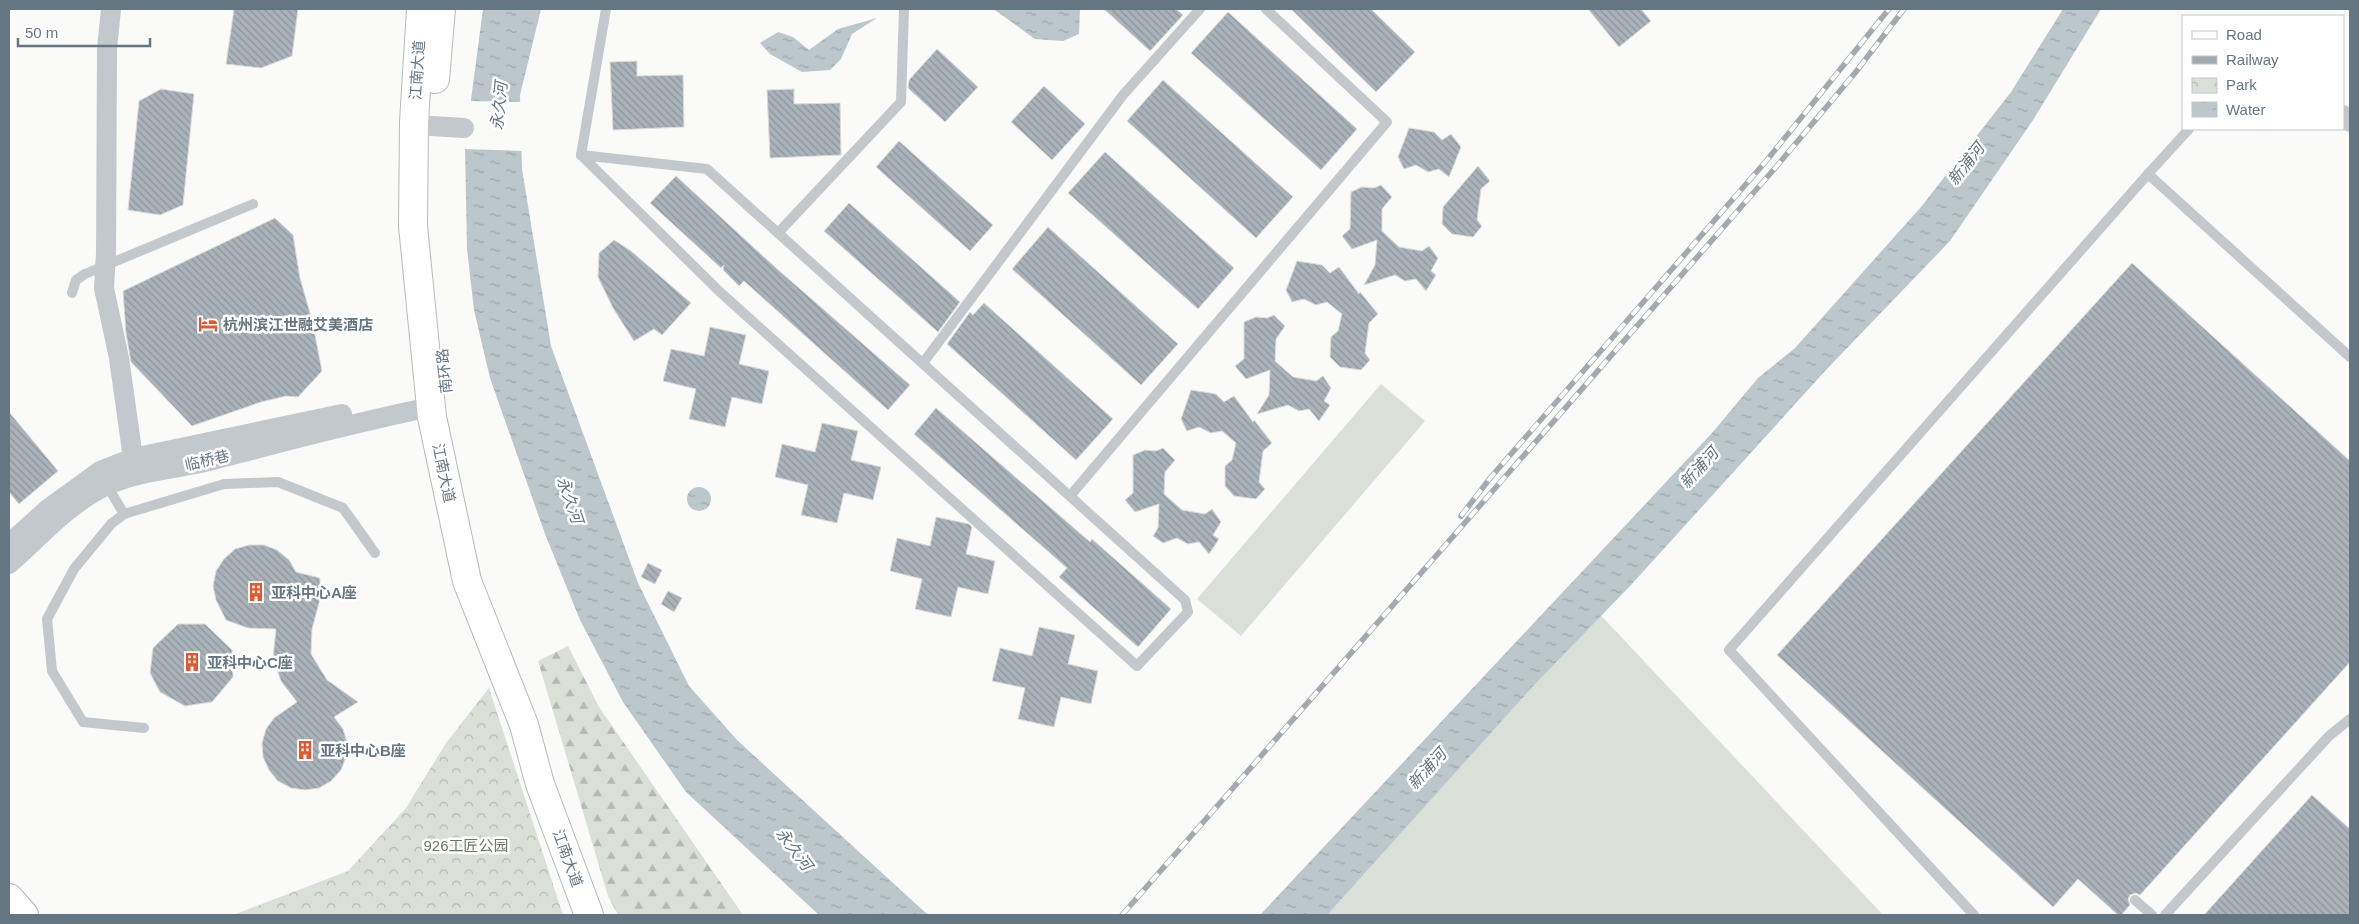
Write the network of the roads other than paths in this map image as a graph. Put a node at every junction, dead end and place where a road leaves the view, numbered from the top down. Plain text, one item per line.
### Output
1 (110, 9) edge
2 (421, 9) edge
3 (441, 9) edge
4 (606, 9) edge
5 (904, 9) edge
6 (1200, 9) edge
7 (1266, 9) edge
8 (431, 126) junction
9 (464, 128) dead end
10 (2188, 130) edge
11 (581, 155) junction
12 (2148, 174) junction
13 (253, 204) dead end
14 (778, 233) junction
15 (106, 266) junction
16 (72, 293) dead end
17 (2350, 357) edge
18 (923, 364) junction
19 (430, 401) junction
20 (133, 458) junction
21 (103, 478) junction
22 (1070, 496) junction
23 (124, 514) junction
24 (11, 538) edge
25 (375, 553) dead end
26 (9, 564) edge
27 (2350, 719) edge
28 (524, 725) junction
29 (144, 728) dead end
30 (9, 898) edge
31 (2135, 900) dead end
32 (24, 915) edge
33 (589, 915) edge
34 (1974, 915) edge
35 (2152, 915) edge
36 (2165, 915) edge

1 - 15 street
2 - 19 main road, 江南大道
3 - 8 main road, 南环路
4 - 11 lane
5 - 14 lane
6 - 18 lane
7 - 22 lane
8 - 9 street
8 - 28 main road, 南环路
10 - 12 lane
11 - 14 lane
11 - 22 lane
12 - 17 lane
12 - 34 lane
13 - 15 lane
14 - 18 lane
15 - 16 lane
15 - 20 street
18 - 22 lane
19 - 20 street, 临桥巷
19 - 21 street, 临桥巷
19 - 28 main road, 江南大道
20 - 21 street, 临桥巷
21 - 23 lane
21 - 24 street, 临桥巷
21 - 26 street, 临桥巷
23 - 25 lane
23 - 29 lane
27 - 36 lane
28 - 33 main road, 江南大道
30 - 32 main road
31 - 35 lane

